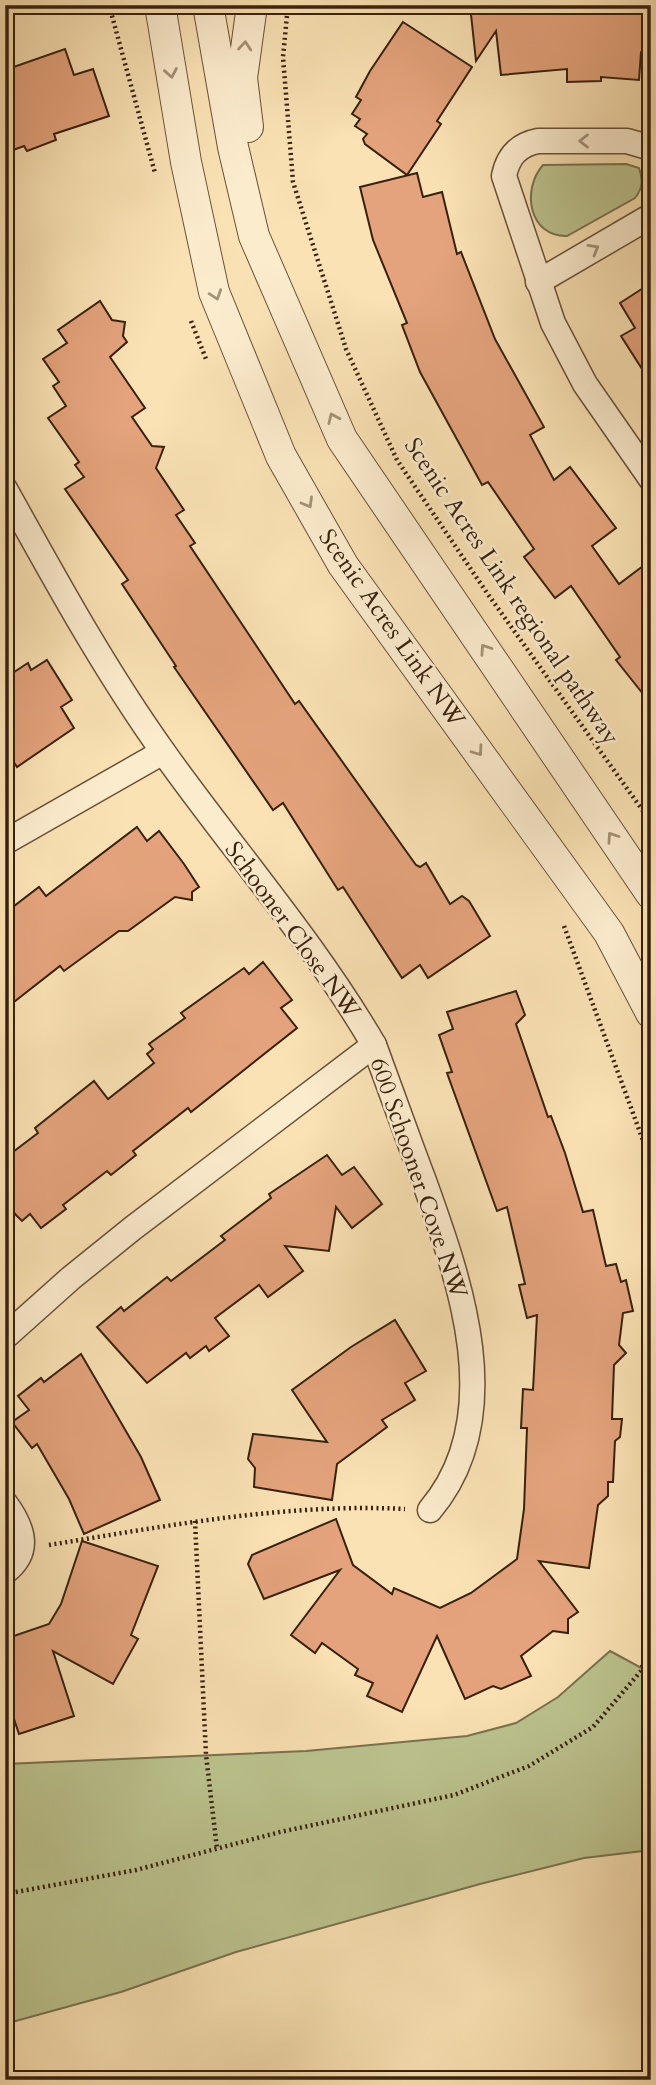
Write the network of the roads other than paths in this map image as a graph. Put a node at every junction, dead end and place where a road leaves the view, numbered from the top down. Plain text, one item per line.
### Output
1 (160, 5) edge
2 (208, 5) edge
3 (252, 5) edge
4 (651, 148) edge
5 (651, 216) edge
6 (254, 236) junction
7 (538, 282) junction
8 (651, 479) edge
9 (5, 489) edge
10 (163, 752) junction
11 (5, 842) edge
12 (651, 894) edge
13 (651, 1013) edge
14 (374, 1045) junction
15 (5, 1337) edge
16 (5, 1503) edge
17 (430, 1510) road end
18 (5, 1572) edge

1 -> 13 street, Scenic Acres Link NW
2 - 6 street
6 -> 3 street
4 -> 7 street
7 -> 5 street
12 -> 6 street
7 - 8 street
9 - 10 street, Schooner Close NW
10 - 11 street
10 - 14 street, Schooner Close NW
14 - 15 street, Schooner Close NW
14 - 17 street, 600 Schooner Cove NW
16 - 18 street

